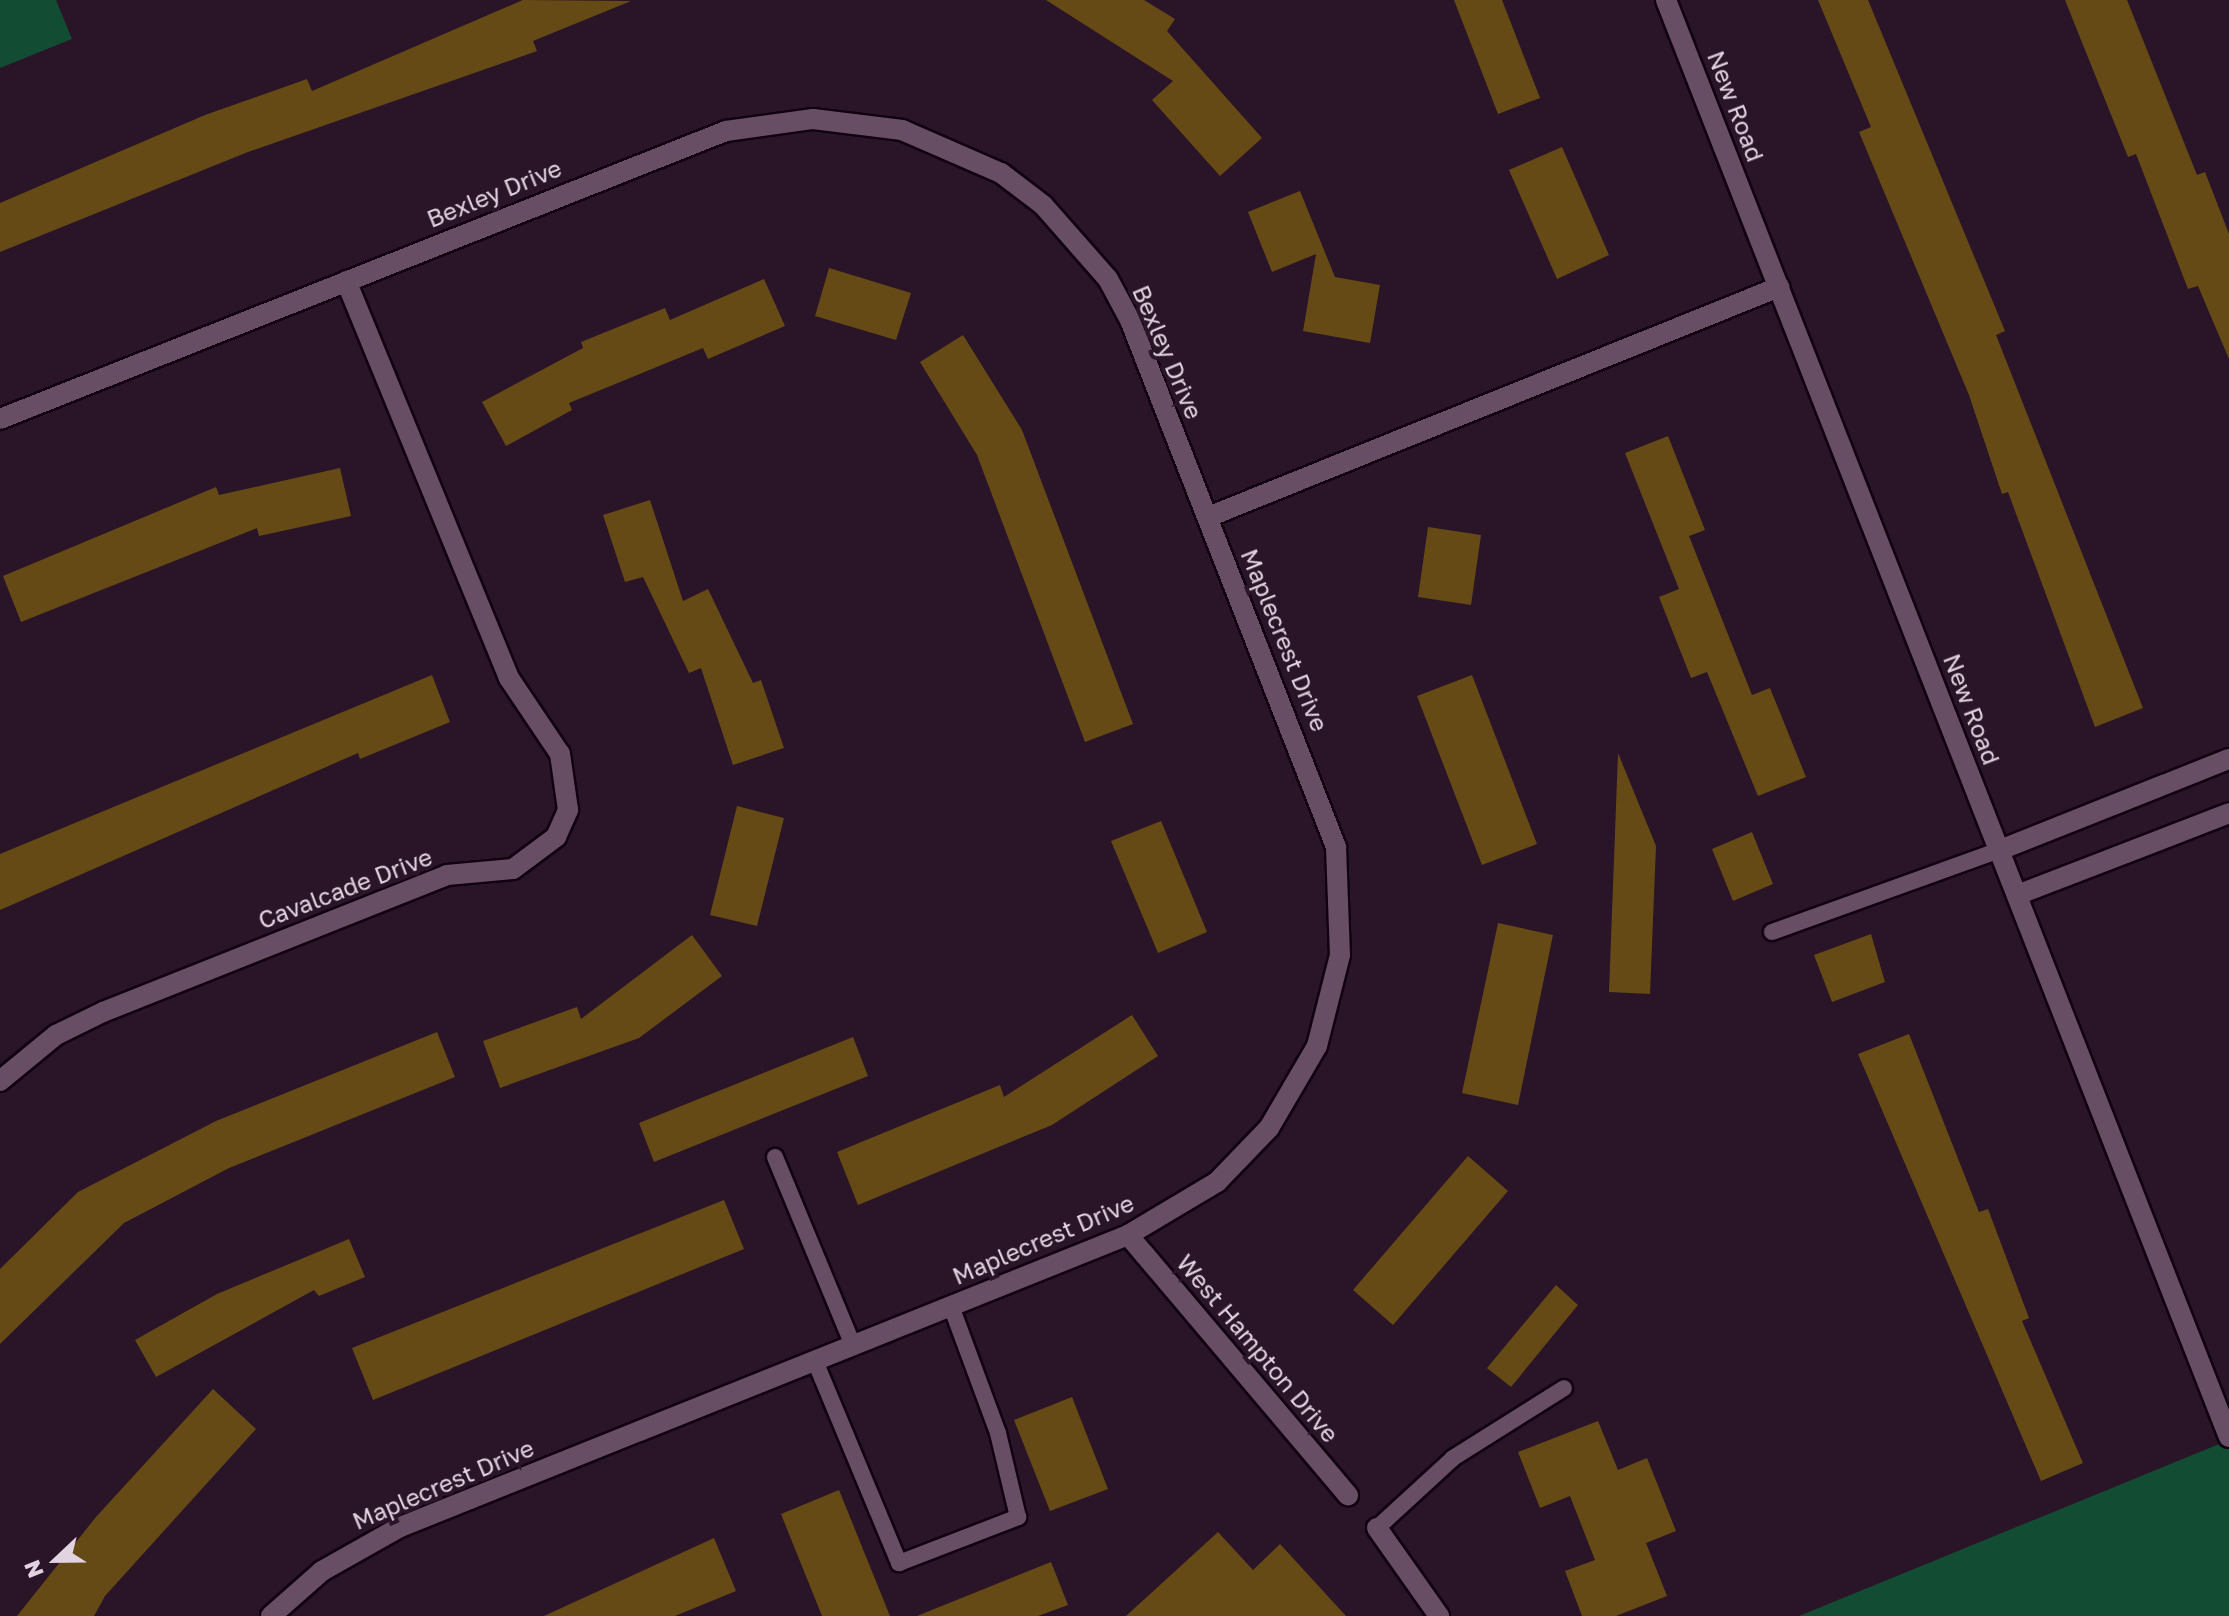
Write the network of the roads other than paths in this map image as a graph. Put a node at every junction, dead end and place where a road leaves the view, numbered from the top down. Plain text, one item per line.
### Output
1 (1666, 0) edge
2 (346, 281) junction
3 (1779, 287) junction
4 (0, 419) edge
5 (1208, 517) junction
6 (2229, 759) edge
7 (2229, 813) edge
8 (2000, 850) junction
9 (2017, 895) junction
10 (1772, 932) dead end
11 (0, 1081) edge
12 (775, 1157) dead end
13 (1128, 1235) junction
14 (951, 1306) junction
15 (853, 1345) junction
16 (815, 1361) junction
17 (1564, 1388) dead end
18 (2229, 1437) edge
19 (1348, 1495) dead end
20 (1377, 1528) joint
21 (271, 1616) edge
22 (1439, 1616) edge

1 - 3 street, New Road
2 - 4 street, Bexley Drive
2 - 5 street, Bexley Drive
2 - 11 street, Cavalcade Drive
3 - 5 street
3 - 8 street, New Road
5 - 13 street, Maplecrest Drive
6 - 8 street
7 - 9 street
8 - 9 street, New Road
8 - 10 lane
9 - 18 street, New Road
12 - 15 lane
13 - 14 street, Maplecrest Drive
13 - 19 street, West Hampton Drive
14 - 15 street, Maplecrest Drive
14 - 16 lane
15 - 16 street, Maplecrest Drive
16 - 21 street, Maplecrest Drive
17 - 20 lane
20 - 22 street

